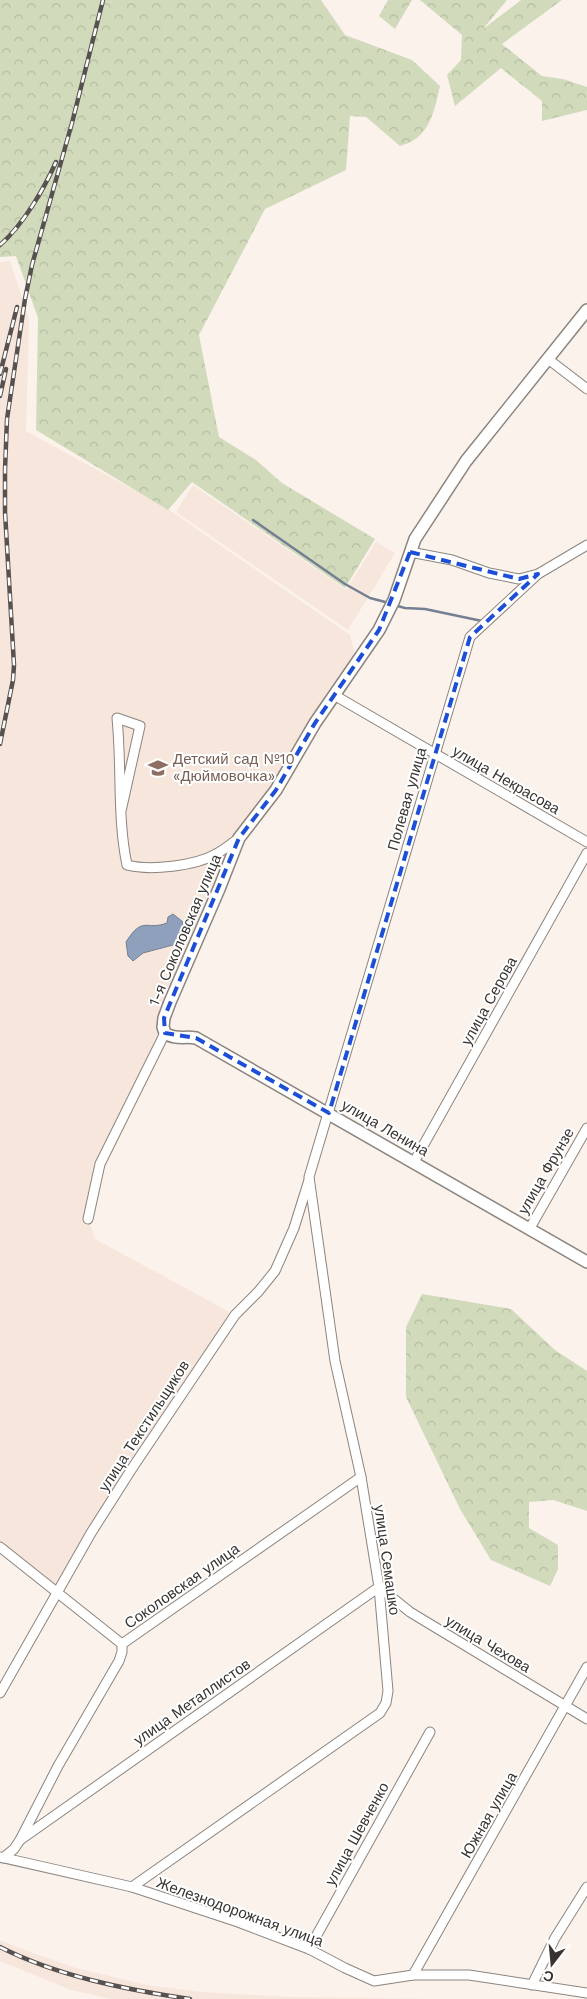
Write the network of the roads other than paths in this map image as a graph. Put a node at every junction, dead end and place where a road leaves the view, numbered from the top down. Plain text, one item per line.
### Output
1 (587, 310) edge
2 (548, 360) junction
3 (587, 389) edge
4 (587, 545) edge
5 (410, 552) junction
6 (538, 574) junction
7 (334, 695) junction
8 (434, 754) junction
9 (121, 811) junction
10 (239, 838) junction
11 (587, 842) edge
12 (587, 853) edge
13 (165, 1033) junction
14 (329, 1114) junction
15 (587, 1128) edge
16 (414, 1162) junction
17 (309, 1177) junction
18 (88, 1219) dead end
19 (530, 1228) junction
20 (587, 1262) edge
21 (361, 1478) junction
22 (0, 1547) edge
23 (379, 1587) junction
24 (58, 1593) junction
25 (122, 1644) junction
26 (587, 1667) edge
27 (0, 1693) edge
28 (566, 1707) junction
29 (587, 1719) edge
30 (430, 1732) dead end
31 (20, 1840) junction
32 (2, 1857) edge
33 (587, 1886) edge
34 (132, 1887) junction
35 (309, 1949) junction
36 (414, 1975) junction
37 (532, 1985) junction
38 (587, 1993) edge

1 - 2 street, 1-я Соколовская улица
2 - 3 street
2 - 5 street, 1-я Соколовская улица
4 - 6 street, Полевая улица
5 - 6 street
5 - 7 street, 1-я Соколовская улица
6 - 8 street, Полевая улица
7 - 8 street, улица Некрасова
7 - 10 street, 1-я Соколовская улица
8 - 11 street, улица Некрасова
8 - 14 street, Полевая улица
9 - 9 street
9 - 10 street
10 - 13 street, 1-я Соколовская улица
12 - 16 street, улица Серова
13 - 14 street, улица Ленина
13 - 18 street, 1-я Соколовская улица
14 - 16 street, улица Ленина
14 - 17 street, улица Семашко
15 - 19 street, улица Фрунзе
16 - 19 street, улица Ленина
17 - 21 street, улица Семашко
17 - 24 street, улица Текстильщиков
19 - 20 street, улица Ленина
21 - 23 street, улица Семашко
21 - 25 street, Соколовская улица
22 - 24 street
23 - 28 street, улица Чехова
23 - 31 street, улица Металлистов
23 - 34 street, улица Семашко
24 - 25 street
24 - 27 street, улица Текстильщиков
25 - 31 street, Соколовская улица
26 - 28 street, Южная улица
28 - 29 street, улица Чехова
28 - 36 street, Южная улица
30 - 35 street, улица Шевченко
31 - 32 street, Соколовская улица
32 - 34 street, Железнодорожная улица
33 - 37 street
34 - 35 street, Железнодорожная улица
35 - 36 street, Железнодорожная улица
36 - 37 street, Железнодорожная улица
37 - 38 street, Железнодорожная улица

